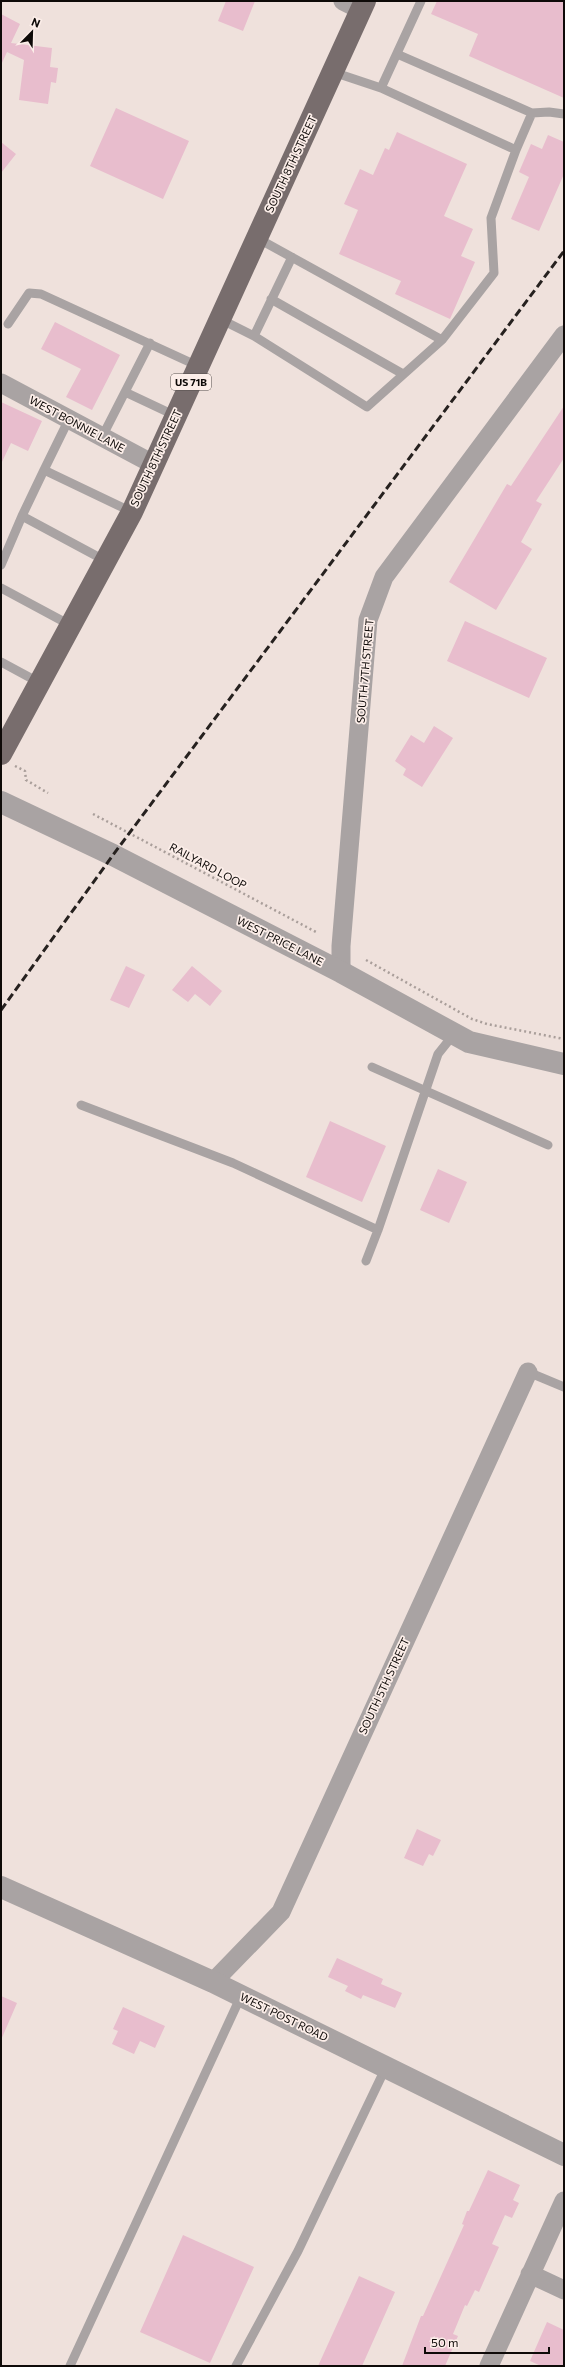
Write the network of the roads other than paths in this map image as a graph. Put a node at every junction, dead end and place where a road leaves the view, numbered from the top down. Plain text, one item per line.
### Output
1 (421, 1) edge
2 (356, 4) edge
3 (397, 54) junction
4 (333, 72) junction
5 (381, 88) junction
6 (532, 113) junction
7 (564, 114) edge
8 (516, 150) junction
9 (257, 238) junction
10 (292, 257) junction
11 (271, 299) junction
12 (220, 319) junction
13 (8, 324) dead end
14 (564, 335) edge
15 (254, 336) junction
16 (442, 340) junction
17 (150, 343) junction
18 (198, 366) junction
19 (403, 374) junction
20 (1, 383) edge
21 (125, 392) junction
22 (176, 416) junction
23 (69, 419) junction
24 (102, 437) junction
25 (153, 464) junction
26 (44, 470) junction
27 (132, 512) junction
28 (22, 516) junction
29 (104, 560) junction
30 (1, 565) edge
31 (1, 588) edge
32 (71, 625) junction
33 (1, 662) edge
34 (41, 684) junction
35 (1, 754) edge
36 (1, 802) edge
37 (341, 972) junction
38 (454, 1034) junction
39 (564, 1064) edge
40 (372, 1067) dead end
41 (427, 1091) junction
42 (81, 1105) dead end
43 (548, 1145) dead end
44 (378, 1230) junction
45 (366, 1261) dead end
46 (528, 1372) joint
47 (564, 1387) edge
48 (1, 1887) edge
49 (213, 1982) junction
50 (241, 1996) junction
51 (386, 2067) junction
52 (564, 2155) edge
53 (564, 2201) edge
54 (530, 2274) junction
55 (564, 2290) edge
56 (70, 2366) edge
57 (236, 2366) edge
58 (489, 2366) edge

1 - 3 lane
2 - 4 main road, SOUTH 8TH STREET / US 71B
3 - 5 lane
3 - 6 lane
4 - 5 lane
4 - 9 main road, SOUTH 8TH STREET / US 71B
5 - 8 lane
6 - 7 lane
6 - 8 lane
8 - 16 lane
9 - 10 lane
9 - 12 main road, SOUTH 8TH STREET / US 71B
10 - 11 lane
10 - 16 lane
11 - 15 lane
11 - 19 lane
12 - 15 lane
12 - 18 main road, SOUTH 8TH STREET / US 71B
13 - 17 lane
14 - 37 street, SOUTH 7TH STREET
15 - 19 lane
16 - 19 lane
17 - 18 lane
17 - 21 lane
18 - 22 main road, SOUTH 8TH STREET / US 71B
20 - 23 street, WEST BONNIE LANE
21 - 22 lane
21 - 24 lane
22 - 25 main road, SOUTH 8TH STREET / US 71B
23 - 24 street, WEST BONNIE LANE
23 - 26 lane
24 - 25 street, WEST BONNIE LANE
25 - 27 main road, SOUTH 8TH STREET / US 71B
26 - 27 lane
26 - 28 lane
27 - 29 main road, SOUTH 8TH STREET / US 71B
28 - 29 lane
28 - 30 lane
29 - 32 main road, SOUTH 8TH STREET / US 71B
31 - 32 lane
32 - 34 main road, SOUTH 8TH STREET / US 71B
33 - 34 lane
34 - 35 main road, SOUTH 8TH STREET / US 71B
36 - 37 street, WEST PRICE LANE
37 - 38 street, WEST PRICE LANE
38 - 39 street, WEST PRICE LANE
38 - 41 lane
40 - 41 lane
41 - 43 lane
41 - 44 lane
42 - 44 lane
44 - 45 lane
46 - 47 lane
46 - 49 street, SOUTH 5TH STREET
48 - 49 street, WEST POST ROAD
49 - 50 street, WEST POST ROAD
50 - 51 street, WEST POST ROAD
50 - 56 lane
51 - 52 street, WEST POST ROAD
51 - 57 lane
53 - 54 street
54 - 55 street
54 - 58 street

